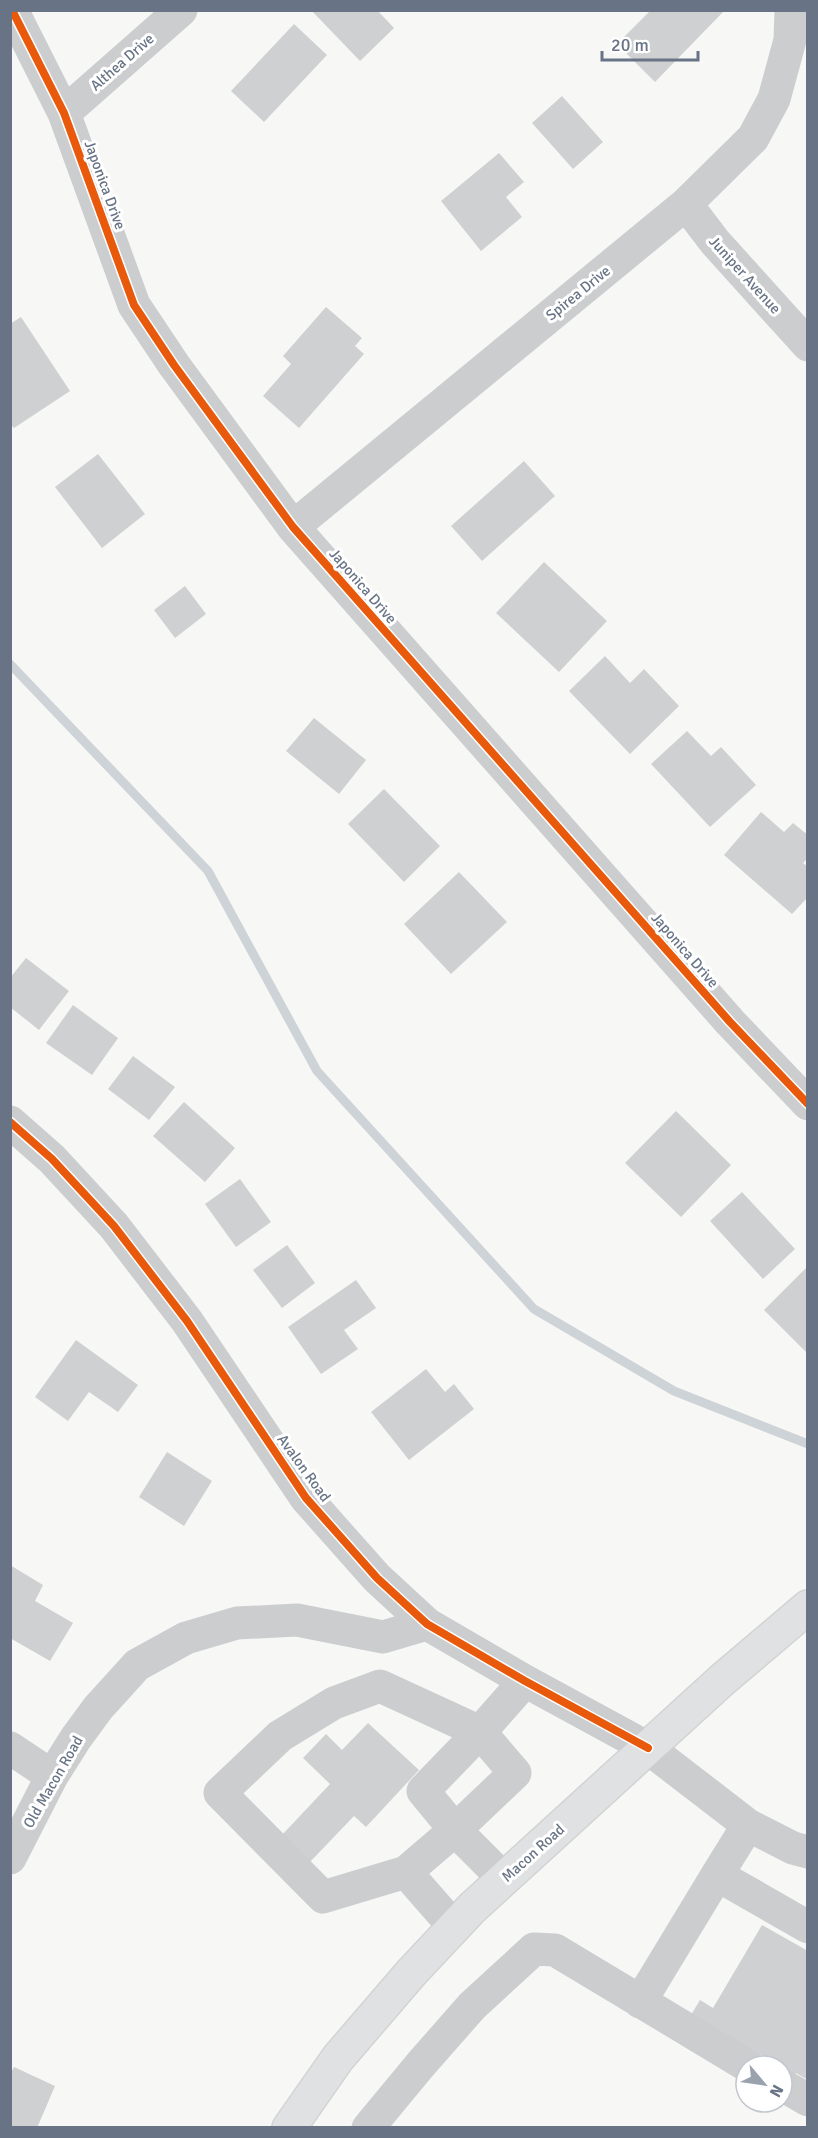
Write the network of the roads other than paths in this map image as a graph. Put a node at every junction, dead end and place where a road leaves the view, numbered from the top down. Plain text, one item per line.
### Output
1 (12, 10) edge
2 (181, 10) edge
3 (791, 10) edge
4 (64, 113) junction
5 (686, 204) junction
6 (807, 345) edge
7 (293, 528) junction
8 (807, 1104) edge
9 (10, 1122) edge
10 (807, 1607) edge
11 (427, 1624) junction
12 (525, 1682) junction
13 (480, 1732) junction
14 (10, 1748) edge
15 (648, 1748) junction
16 (52, 1776) junction
17 (748, 1825) junction
18 (456, 1830) junction
19 (807, 1852) edge
20 (10, 1858) edge
21 (406, 1872) junction
22 (717, 1875) junction
23 (504, 1880) junction
24 (454, 1927) junction
25 (807, 1927) edge
26 (640, 2002) junction
27 (734, 2058) edge
28 (794, 2092) edge
29 (807, 2100) edge
30 (289, 2127) edge
31 (368, 2127) edge

1 - 4 street, Japonica Drive
2 - 4 street, Althea Drive
3 - 5 street, Spirea Drive
4 - 7 street, Japonica Drive
5 - 6 street, Juniper Avenue
5 - 7 street, Spirea Drive
7 - 8 street, Japonica Drive
9 - 11 street, Avalon Road
10 - 15 main road, Macon Road
11 - 12 street, Avalon Road
11 - 16 street, Old Macon Road
12 - 13 street
12 - 15 street, Avalon Road
13 - 18 street
13 - 18 street
13 - 21 street
14 - 16 street
15 - 17 street, Avalon Road
15 - 23 main road, Macon Road
16 - 20 street, Old Macon Road
17 - 19 street, Avalon Road
17 - 22 street
18 - 21 street
18 - 23 street
21 - 24 street
22 - 25 street
22 - 26 street
23 - 24 main road, Macon Road
24 - 30 main road, Macon Road
26 - 27 street
26 - 31 street
28 - 29 street

